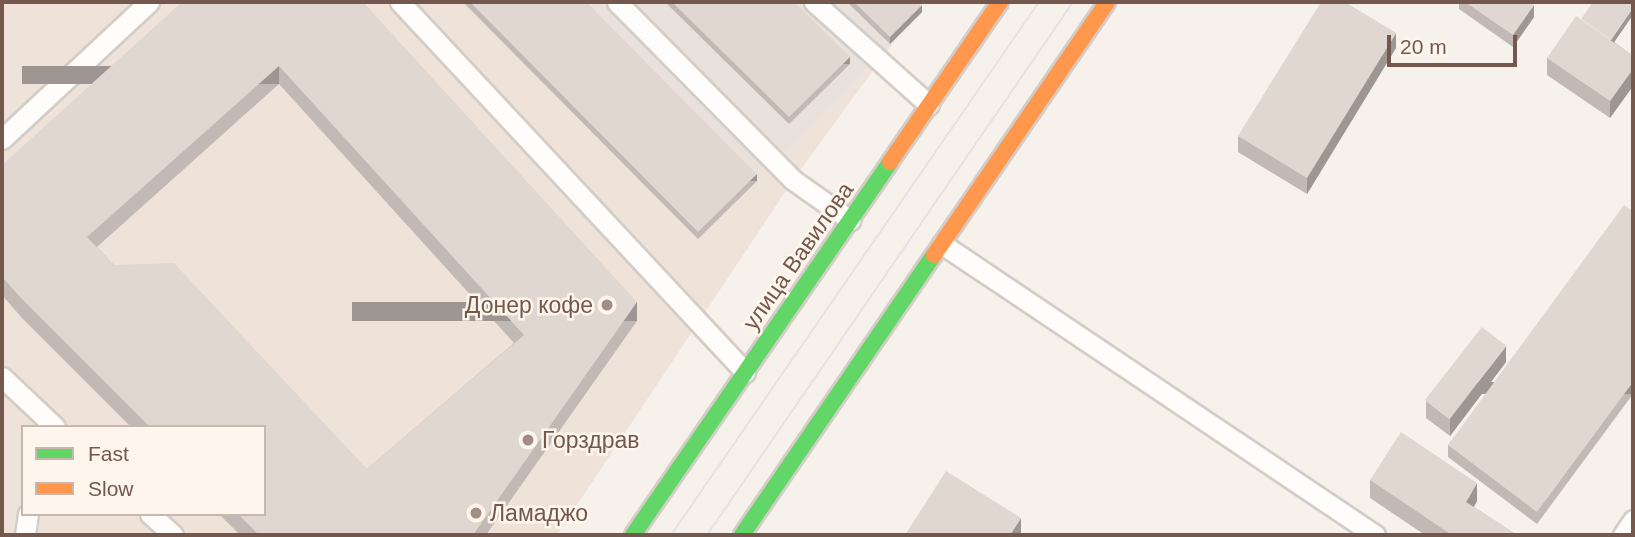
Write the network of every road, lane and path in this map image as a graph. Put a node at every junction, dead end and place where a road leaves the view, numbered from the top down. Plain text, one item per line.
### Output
1 (149, 2) edge
2 (400, 2) edge
3 (617, 2) edge
4 (814, 2) edge
5 (1000, 2) edge
6 (1107, 2) edge
7 (929, 105) junction
8 (2, 139) edge
9 (850, 220) junction
10 (942, 244) junction
11 (745, 372) junction
12 (2, 377) edge
13 (47, 423) edge
14 (28, 516) edge
15 (152, 516) edge
16 (1633, 520) edge
17 (25, 535) edge
18 (173, 535) edge
19 (633, 535) edge
20 (742, 535) edge
21 (1376, 535) edge
22 (1623, 535) edge

1 - 8 lane
2 - 11 lane
3 - 9 lane
4 - 7 lane
5 - 7 main road, улица Вавилова
6 - 10 main road
7 - 9 main road, улица Вавилова
9 - 11 main road, улица Вавилова
10 - 20 main road
10 - 21 lane
11 - 19 main road, улица Вавилова
12 - 13 lane
14 - 17 lane
15 - 18 lane
16 - 22 lane

